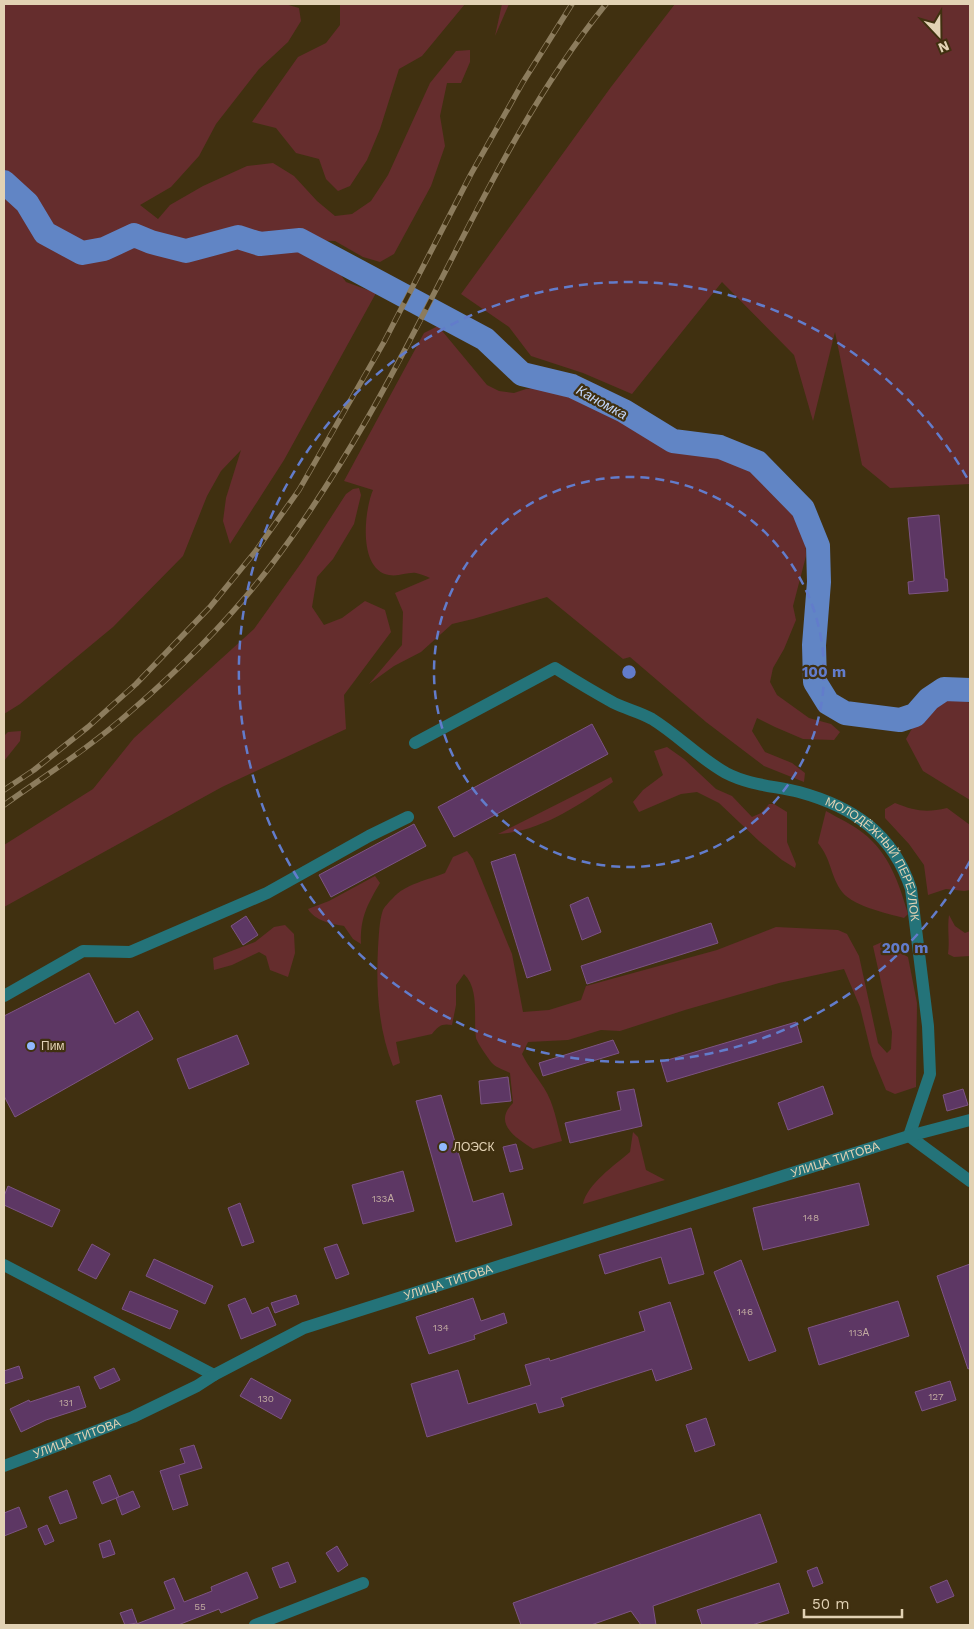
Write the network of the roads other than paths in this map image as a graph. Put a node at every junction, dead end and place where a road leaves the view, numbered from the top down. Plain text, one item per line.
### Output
1 (415, 743) dead end
2 (408, 817) dead end
3 (4, 996) edge
4 (970, 1120) edge
5 (909, 1136) junction
6 (970, 1181) edge
7 (4, 1265) edge
8 (214, 1375) junction
9 (4, 1466) edge
10 (363, 1583) dead end
11 (255, 1625) edge

1 - 5 street, МОЛОДЁЖНЫЙ ПЕРЕУЛОК
2 - 3 street
4 - 5 street, УЛИЦА ТИТОВА
5 - 6 street
5 - 8 street, УЛИЦА ТИТОВА
7 - 8 street
8 - 9 street, УЛИЦА ТИТОВА
10 - 11 street

